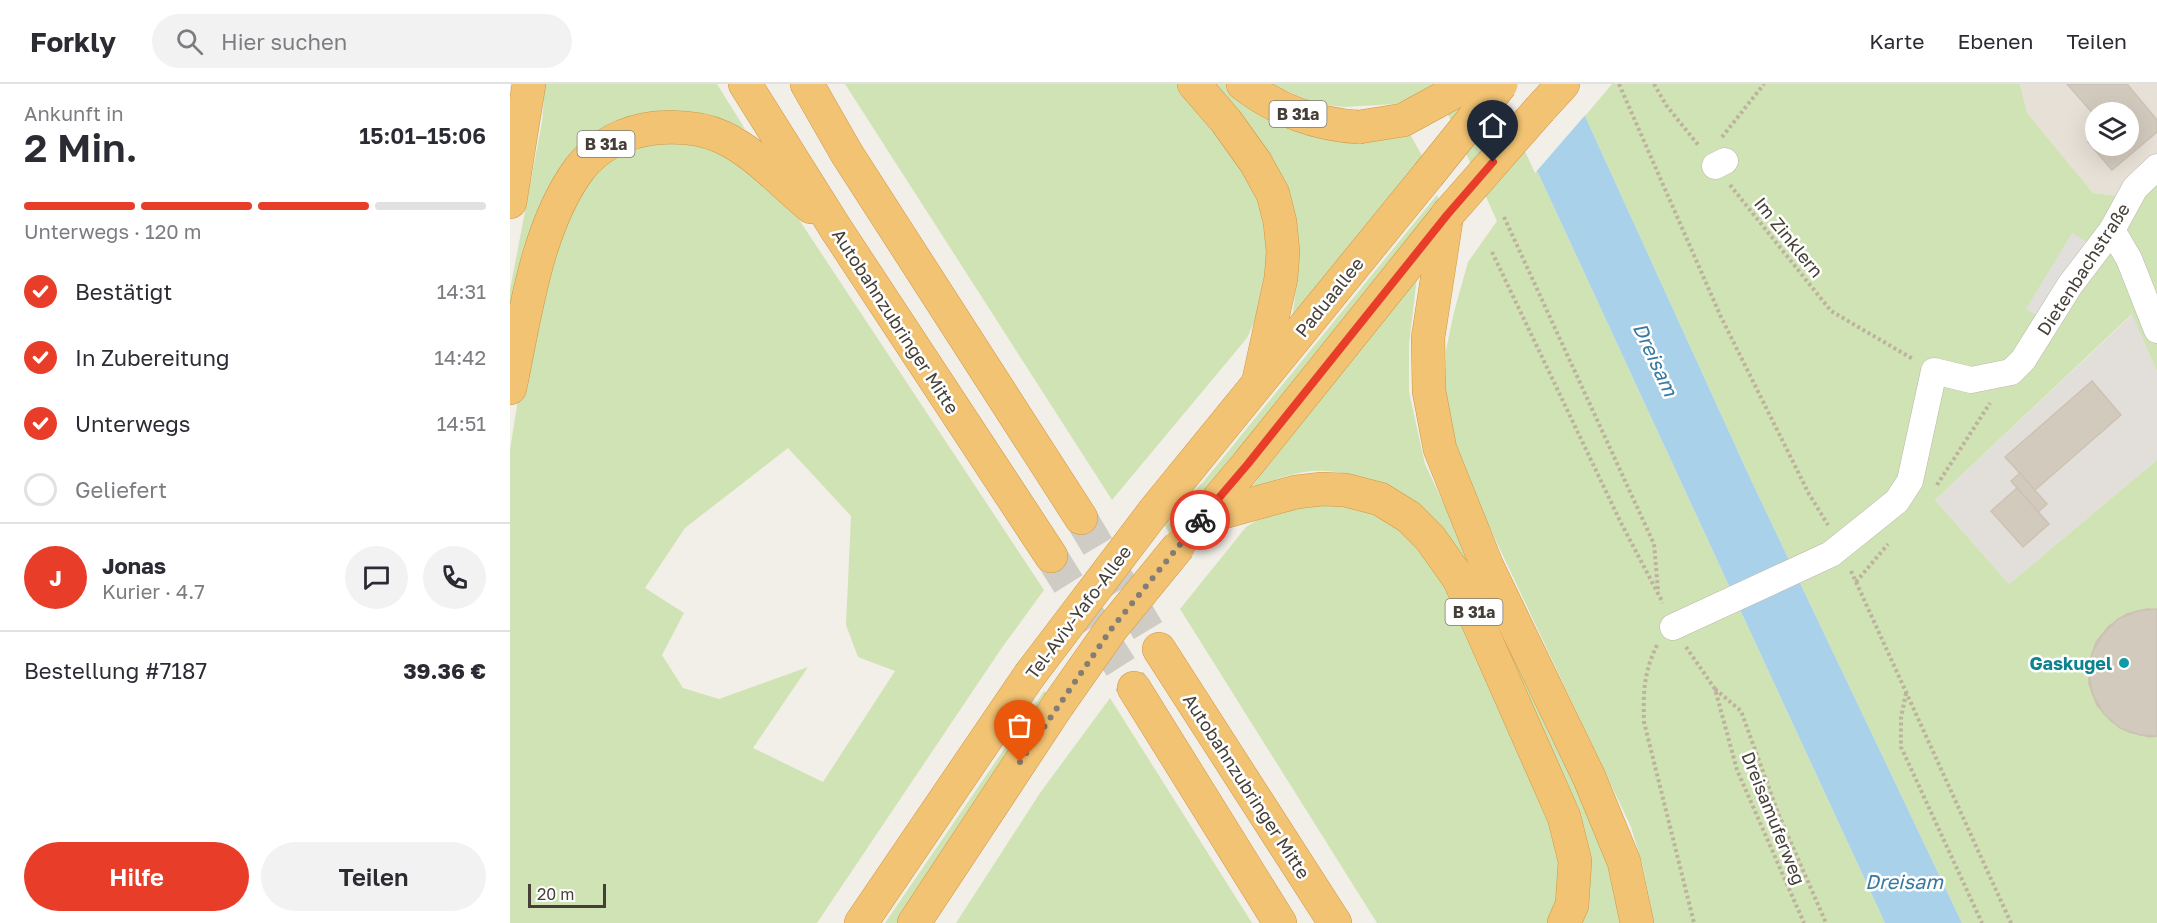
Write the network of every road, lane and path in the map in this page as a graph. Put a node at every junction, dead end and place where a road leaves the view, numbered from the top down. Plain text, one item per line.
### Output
1 (529, 84) edge
2 (745, 84) edge
3 (807, 84) edge
4 (1194, 84) edge
5 (1243, 84) edge
6 (1469, 84) edge
7 (1501, 84) edge
8 (1563, 84) edge
9 (1620, 84) edge
10 (1654, 84) edge
11 (1764, 84) edge
12 (1715, 161) junction
13 (2157, 167) edge
14 (510, 202) edge
15 (1447, 215) junction
16 (1504, 217) dead end
17 (836, 229) junction
18 (2112, 230) junction
19 (1492, 252) dead end
20 (2157, 330) edge
21 (1935, 371) junction
22 (1258, 384) junction
23 (510, 388) edge
24 (1155, 510) joint
25 (1081, 518) tunnel mouth
26 (1202, 518) junction
27 (1836, 550) junction
28 (1051, 556) tunnel mouth
29 (1658, 594) junction
30 (1682, 623) junction
31 (1159, 649) tunnel mouth
32 (1134, 688) tunnel mouth
33 (1714, 689) junction
34 (1905, 693) junction
35 (1335, 919) edge
36 (861, 923) edge
37 (914, 923) edge
38 (1280, 923) edge
39 (1564, 923) edge
40 (1637, 923) edge
41 (1694, 923) edge
42 (1804, 923) edge
43 (1826, 923) edge
44 (1982, 923) edge
45 (2011, 923) edge

1 - 14 highway
2 - 17 highway, Autobahnzubringer Mitte / B 31a
3 - 25 highway
4 - 22 highway
5 - 6 highway, B 31a, bridge
7 - 22 highway, Paduaallee, bridge
8 - 15 highway, bridge
9 - 27 path
10 - 12 path, Im Zinklern
11 - 12 path
12 - 21 path, Im Zinklern
13 - 18 street, Dietenbachstraße
15 - 26 highway
15 - 40 highway
16 - 29 path
17 - 23 highway, B 31a
17 - 28 highway, Autobahnzubringer Mitte / B 31a
18 - 20 street
18 - 21 street, Dietenbachstraße
19 - 29 path, Dreisamuferweg
21 - 27 street
22 - 24 highway, Paduaallee
24 - 36 highway, Tel-Aviv-Yafo-Allee, bridge
26 - 37 highway, Tel-Aviv-Yafo-Allee, bridge
26 - 39 highway, B 31a
27 - 30 street
27 - 34 path
29 - 30 path, Dreisamuferweg
30 - 33 path, Dreisamuferweg
30 - 41 path
31 - 35 highway, Autobahnzubringer Mitte
32 - 38 highway
33 - 42 path, Dreisamuferweg
33 - 43 path
34 - 44 path
34 - 45 path

